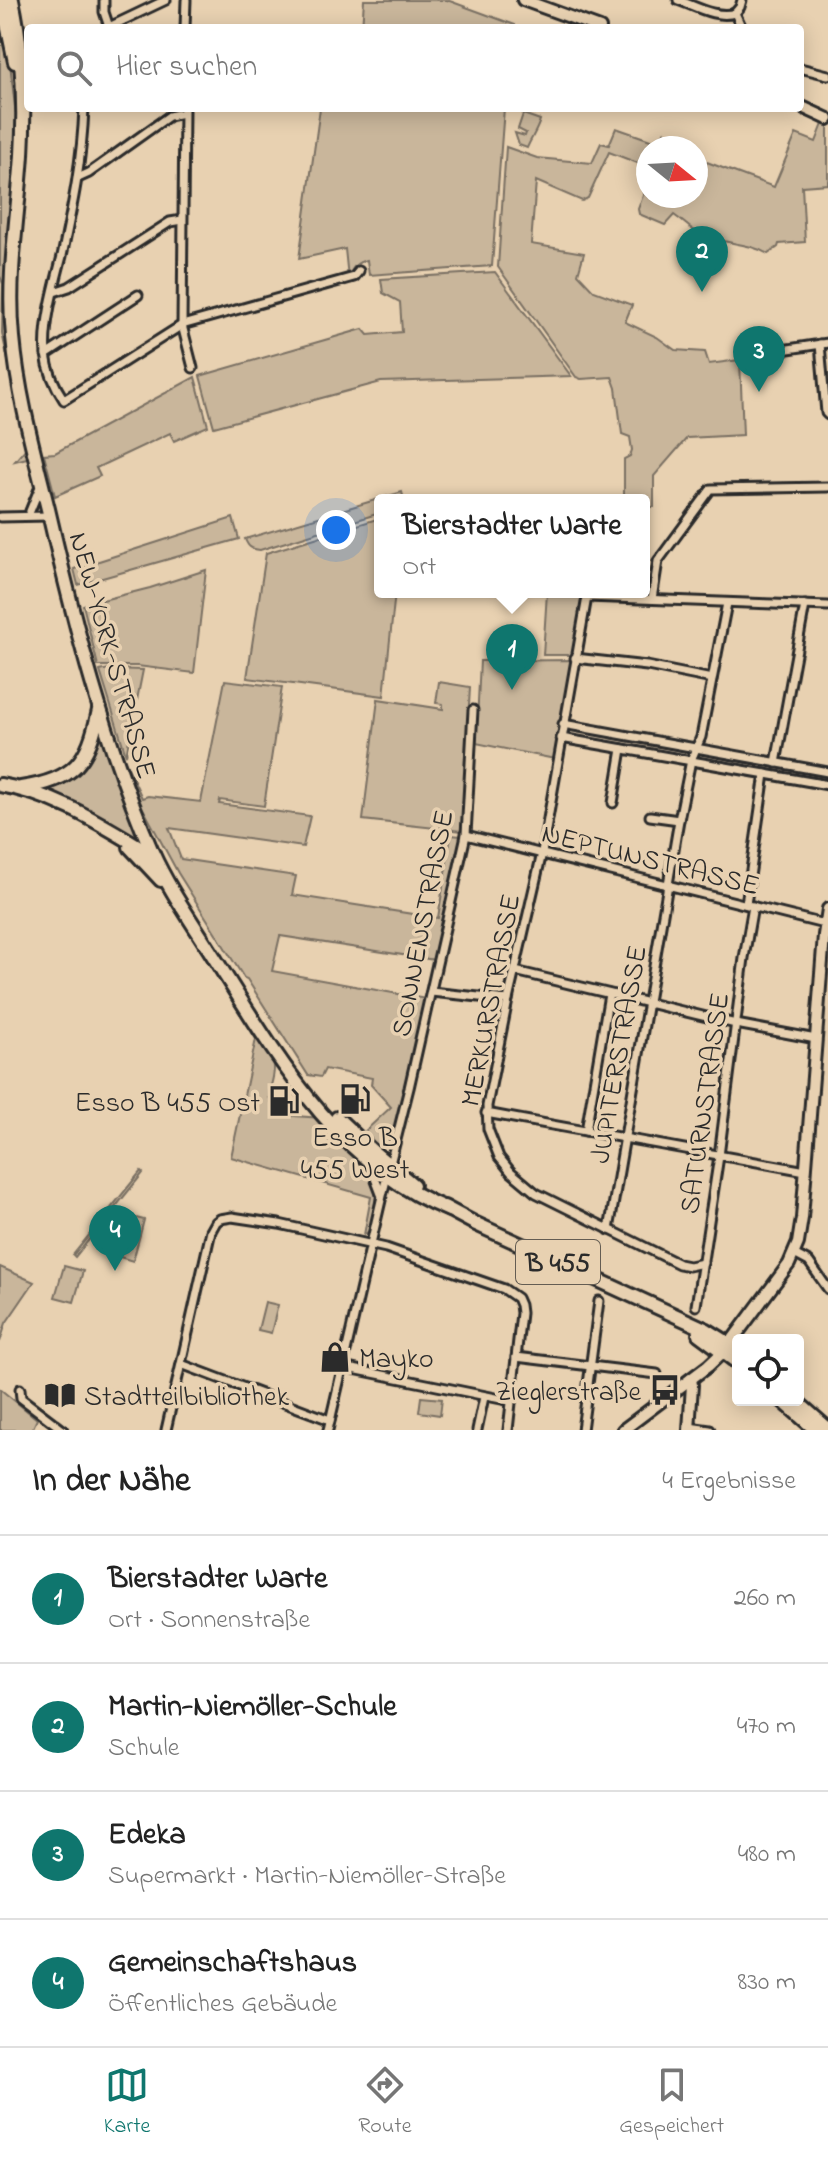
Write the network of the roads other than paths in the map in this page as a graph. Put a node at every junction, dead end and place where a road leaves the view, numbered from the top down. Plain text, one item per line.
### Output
1 (2, 0) edge
2 (12, 0) edge
3 (104, 0) edge
4 (166, 0) edge
5 (186, 0) edge
6 (523, 0) edge
7 (678, 0) edge
8 (742, 0) edge
9 (735, 13) junction
10 (107, 24) edge
11 (116, 24) edge
12 (185, 24) edge
13 (589, 24) edge
14 (740, 24) edge
15 (804, 69) edge
16 (828, 75) edge
17 (804, 106) edge
18 (804, 107) edge
19 (84, 112) edge
20 (181, 112) edge
21 (184, 112) edge
22 (828, 112) edge
23 (22, 116) junction
24 (828, 119) edge
25 (78, 178) junction
26 (182, 220) junction
27 (359, 271) dead end
28 (54, 292) junction
29 (138, 295) dead end
30 (182, 325) junction
31 (824, 344) edge
32 (762, 353) dead end
33 (46, 355) junction
34 (193, 368) dead end
35 (828, 415) edge
36 (40, 479) junction
37 (828, 487) edge
38 (30, 511) junction
39 (49, 515) junction
40 (21, 516) junction
41 (2, 517) edge
42 (587, 598) edge
43 (620, 598) edge
44 (652, 599) junction
45 (727, 603) junction
46 (805, 605) junction
47 (828, 606) edge
48 (575, 658) junction
49 (712, 679) junction
50 (99, 710) junction
51 (473, 710) dead end
52 (563, 724) junction
53 (561, 738) junction
54 (697, 748) junction
55 (622, 749) junction
56 (691, 760) junction
57 (776, 763) junction
58 (828, 772) edge
59 (765, 774) junction
60 (124, 781) junction
61 (0, 785) edge
62 (828, 785) edge
63 (18, 788) junction
64 (613, 803) dead end
65 (650, 816) dead end
66 (679, 820) junction
67 (109, 829) junction
68 (466, 835) junction
69 (542, 853) junction
70 (153, 855) junction
71 (171, 870) junction
72 (668, 885) junction
73 (750, 905) junction
74 (182, 906) junction
75 (828, 909) edge
76 (827, 925) edge
77 (515, 971) junction
78 (431, 992) junction
79 (609, 994) junction
80 (508, 1000) junction
81 (647, 1002) junction
82 (736, 1024) junction
83 (816, 1039) junction
84 (486, 1113) junction
85 (586, 1131) junction
86 (625, 1137) junction
87 (396, 1142) junction
88 (370, 1155) junction
89 (719, 1156) junction
90 (388, 1171) junction
91 (806, 1171) junction
92 (382, 1196) junction
93 (609, 1230) junction
94 (371, 1244) junction
95 (794, 1254) junction
96 (703, 1263) junction
97 (828, 1289) edge
98 (599, 1301) dead end
99 (696, 1306) dead end
100 (668, 1314) junction
101 (743, 1327) junction
102 (744, 1334) edge
103 (704, 1337) junction
104 (731, 1348) edge
105 (516, 1357) junction
106 (181, 1364) junction
107 (590, 1366) junction
108 (708, 1366) junction
109 (343, 1367) junction
110 (657, 1374) dead end
111 (691, 1379) junction
112 (20, 1389) dead end
113 (484, 1397) junction
114 (511, 1401) junction
115 (789, 1406) edge
116 (802, 1406) edge
117 (330, 1420) junction
118 (478, 1429) edge
119 (689, 1429) edge
120 (828, 1429) edge
121 (63, 1430) edge
122 (166, 1430) edge
123 (328, 1430) edge
124 (487, 1430) edge
125 (508, 1430) edge
126 (582, 1430) edge
127 (623, 1430) edge
128 (710, 1430) edge
129 (816, 1430) edge

1 - 23 main road, NEW-YORK-STRASSE
2 - 23 main road, NEW-YORK-STRASSE
3 - 10 street
4 - 11 street
5 - 12 street
6 - 13 main road
7 - 9 street
8 - 9 street
9 - 14 street
15 - 16 street
17 - 22 main road
18 - 24 main road
19 - 25 street
20 - 25 street
21 - 26 street
23 - 36 main road, NEW-YORK-STRASSE
25 - 28 street
26 - 28 street
26 - 30 street
27 - 30 street
28 - 33 street
29 - 33 street
30 - 33 street
30 - 34 street
31 - 32 street
31 - 35 street
36 - 38 street
36 - 39 main road, NEW-YORK-STRASSE
37 - 44 street
38 - 39 street
38 - 40 street
39 - 40 street
39 - 50 main road, NEW-YORK-STRASSE
40 - 41 street
42 - 48 street, MERKURSTRASSE
43 - 44 street, MERKURSTRASSE
44 - 45 street
45 - 46 street
45 - 49 street, JUPITERSTRASSE
46 - 47 street
46 - 57 street
48 - 49 street
48 - 52 street, MERKURSTRASSE
49 - 54 street, JUPITERSTRASSE
50 - 60 main road, NEW-YORK-STRASSE
50 - 63 main road
51 - 68 street, SONNENSTRASSE
52 - 53 street, MERKURSTRASSE
52 - 54 street
53 - 55 street
53 - 69 street, MERKURSTRASSE
54 - 56 street, JUPITERSTRASSE
54 - 57 street
55 - 56 street
55 - 64 street
56 - 59 street
56 - 66 street, JUPITERSTRASSE
57 - 58 street
59 - 62 street
59 - 73 street, SATURNSTRASSE
60 - 70 main road, NEW-YORK-STRASSE
60 - 71 main road
61 - 63 main road, B 455
63 - 67 main road, B 455
65 - 66 street
66 - 72 street, JUPITERSTRASSE
67 - 70 main road, B 455
67 - 74 main road, B 455
68 - 69 street, NEPTUNSTRASSE
68 - 78 street, SONNENSTRASSE
69 - 72 street, NEPTUNSTRASSE
69 - 77 street, MERKURSTRASSE
70 - 71 main road, B 455
70 - 74 main road, NEW-YORK-STRASSE
71 - 88 main road, B 455
72 - 73 street, NEPTUNSTRASSE
72 - 81 street, JUPITERSTRASSE
73 - 76 street, NEPTUNSTRASSE
73 - 82 street, SATURNSTRASSE
74 - 88 main road, NEW-YORK-STRASSE / B 455
75 - 76 main road
76 - 83 main road
77 - 79 street
77 - 80 street, MERKURSTRASSE
78 - 80 street
78 - 87 street, SONNENSTRASSE
79 - 81 street
79 - 85 street
80 - 84 street, MERKURSTRASSE
81 - 82 street
81 - 86 street, JUPITERSTRASSE
82 - 83 street
82 - 89 street, SATURNSTRASSE
83 - 91 main road
84 - 85 street
84 - 93 street, MERKURSTRASSE
85 - 86 street
86 - 89 street
86 - 93 street, JUPITERSTRASSE
87 - 88 street
87 - 90 street, SONNENSTRASSE
88 - 90 main road, B 455
88 - 92 street
89 - 91 street
89 - 96 street, SATURNSTRASSE
90 - 92 street, SONNENSTRASSE
90 - 100 main road, B 455
91 - 95 main road
92 - 94 street, SONNENSTRASSE
93 - 96 street, MERKURSTRASSE
94 - 105 street
94 - 106 street
94 - 109 street, SONNENSTRASSE
95 - 97 street
95 - 101 main road
96 - 99 street, SATURNSTRASSE
98 - 107 street
100 - 103 main road, B 455
100 - 104 main road, B 455
101 - 102 main road
101 - 104 main road
103 - 104 main road, B 455
103 - 108 main road
104 - 108 main road
105 - 107 street
105 - 114 street
106 - 117 street
106 - 122 street
107 - 110 street
107 - 126 street
108 - 111 main road
109 - 113 street
109 - 117 street, SONNENSTRASSE
111 - 119 main road
111 - 127 main road
112 - 121 street
113 - 114 street
113 - 118 street
114 - 125 street
115 - 129 main road
116 - 120 main road
117 - 123 street, SONNENSTRASSE
118 - 124 street
119 - 128 street

